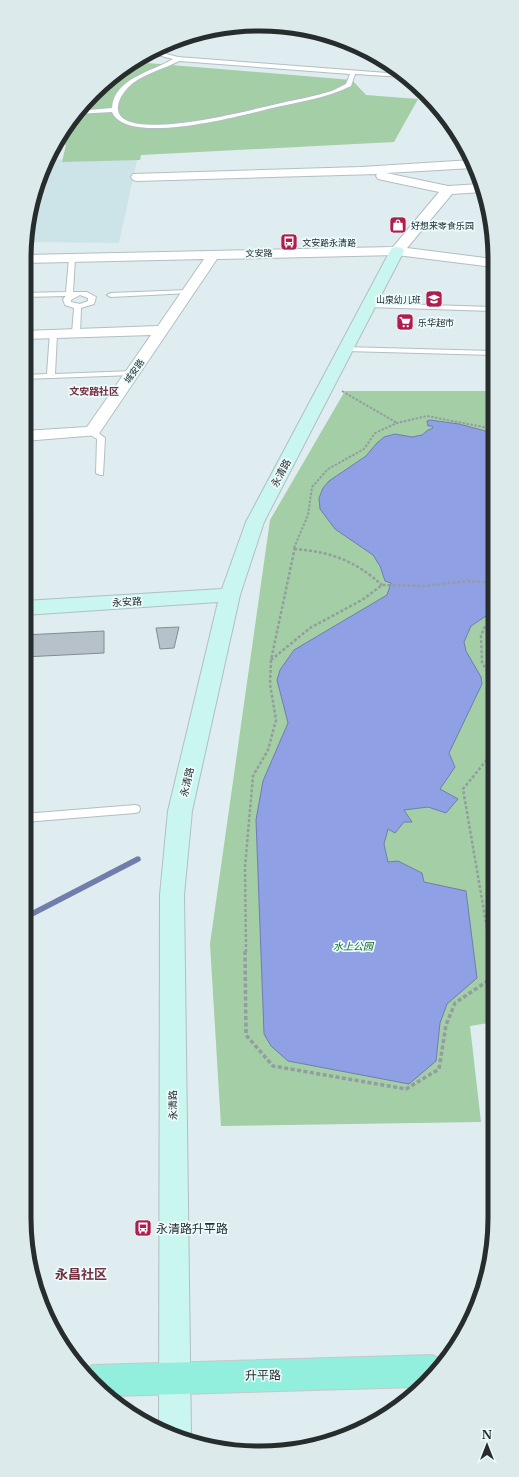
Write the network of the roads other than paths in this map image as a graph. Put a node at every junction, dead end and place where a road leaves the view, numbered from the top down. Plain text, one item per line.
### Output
1 (160, 54) edge
2 (178, 59) junction
3 (353, 72) junction
4 (395, 75) edge
5 (114, 110) junction
6 (86, 112) edge
7 (467, 164) edge
8 (361, 171) junction
9 (137, 177) dead end
10 (477, 188) edge
11 (448, 190) junction
12 (397, 251) junction
13 (214, 254) junction
14 (72, 258) junction
15 (31, 259) edge
16 (488, 262) edge
17 (188, 292) junction
18 (72, 294) junction
19 (31, 295) edge
20 (111, 295) dead end
21 (369, 305) junction
22 (78, 306) junction
23 (488, 309) edge
24 (162, 330) junction
25 (76, 333) junction
26 (31, 334) edge
27 (53, 334) junction
28 (346, 349) junction
29 (488, 353) edge
30 (133, 373) junction
31 (51, 376) junction
32 (31, 377) edge
33 (92, 432) junction
34 (31, 436) edge
35 (100, 473) dead end
36 (230, 595) junction
37 (31, 608) edge
38 (135, 809) dead end
39 (31, 817) edge
40 (428, 1371) edge
41 (175, 1378) junction
42 (100, 1381) edge
43 (175, 1430) edge

1 - 2 lane
2 - 3 lane
2 - 5 lane
3 - 4 lane
3 - 5 lane
5 - 6 lane
7 - 8 street
8 - 9 street
8 - 11 street
10 - 11 street
11 - 12 street, 永清路
12 - 13 street, 文安路
12 - 16 street, 文安路
12 - 21 street, 永清路
13 - 14 street, 文安路
13 - 17 street, 城安路
14 - 15 street, 文安路
14 - 18 lane
17 - 20 lane
17 - 24 street, 城安路
18 - 19 lane
18 - 22 lane
18 - 22 lane
21 - 23 lane
21 - 28 street, 永清路
22 - 25 lane
24 - 25 street
24 - 30 street, 城安路
25 - 27 street
26 - 27 street
27 - 31 lane
28 - 29 lane
28 - 36 street, 永清路
30 - 31 lane
30 - 33 street, 城安路
31 - 32 lane
33 - 34 street
33 - 35 lane
36 - 37 street, 永安路
36 - 41 street, 永清路
38 - 39 lane
40 - 41 main road, 升平路
41 - 42 main road, 升平路
41 - 43 street, 永清路

